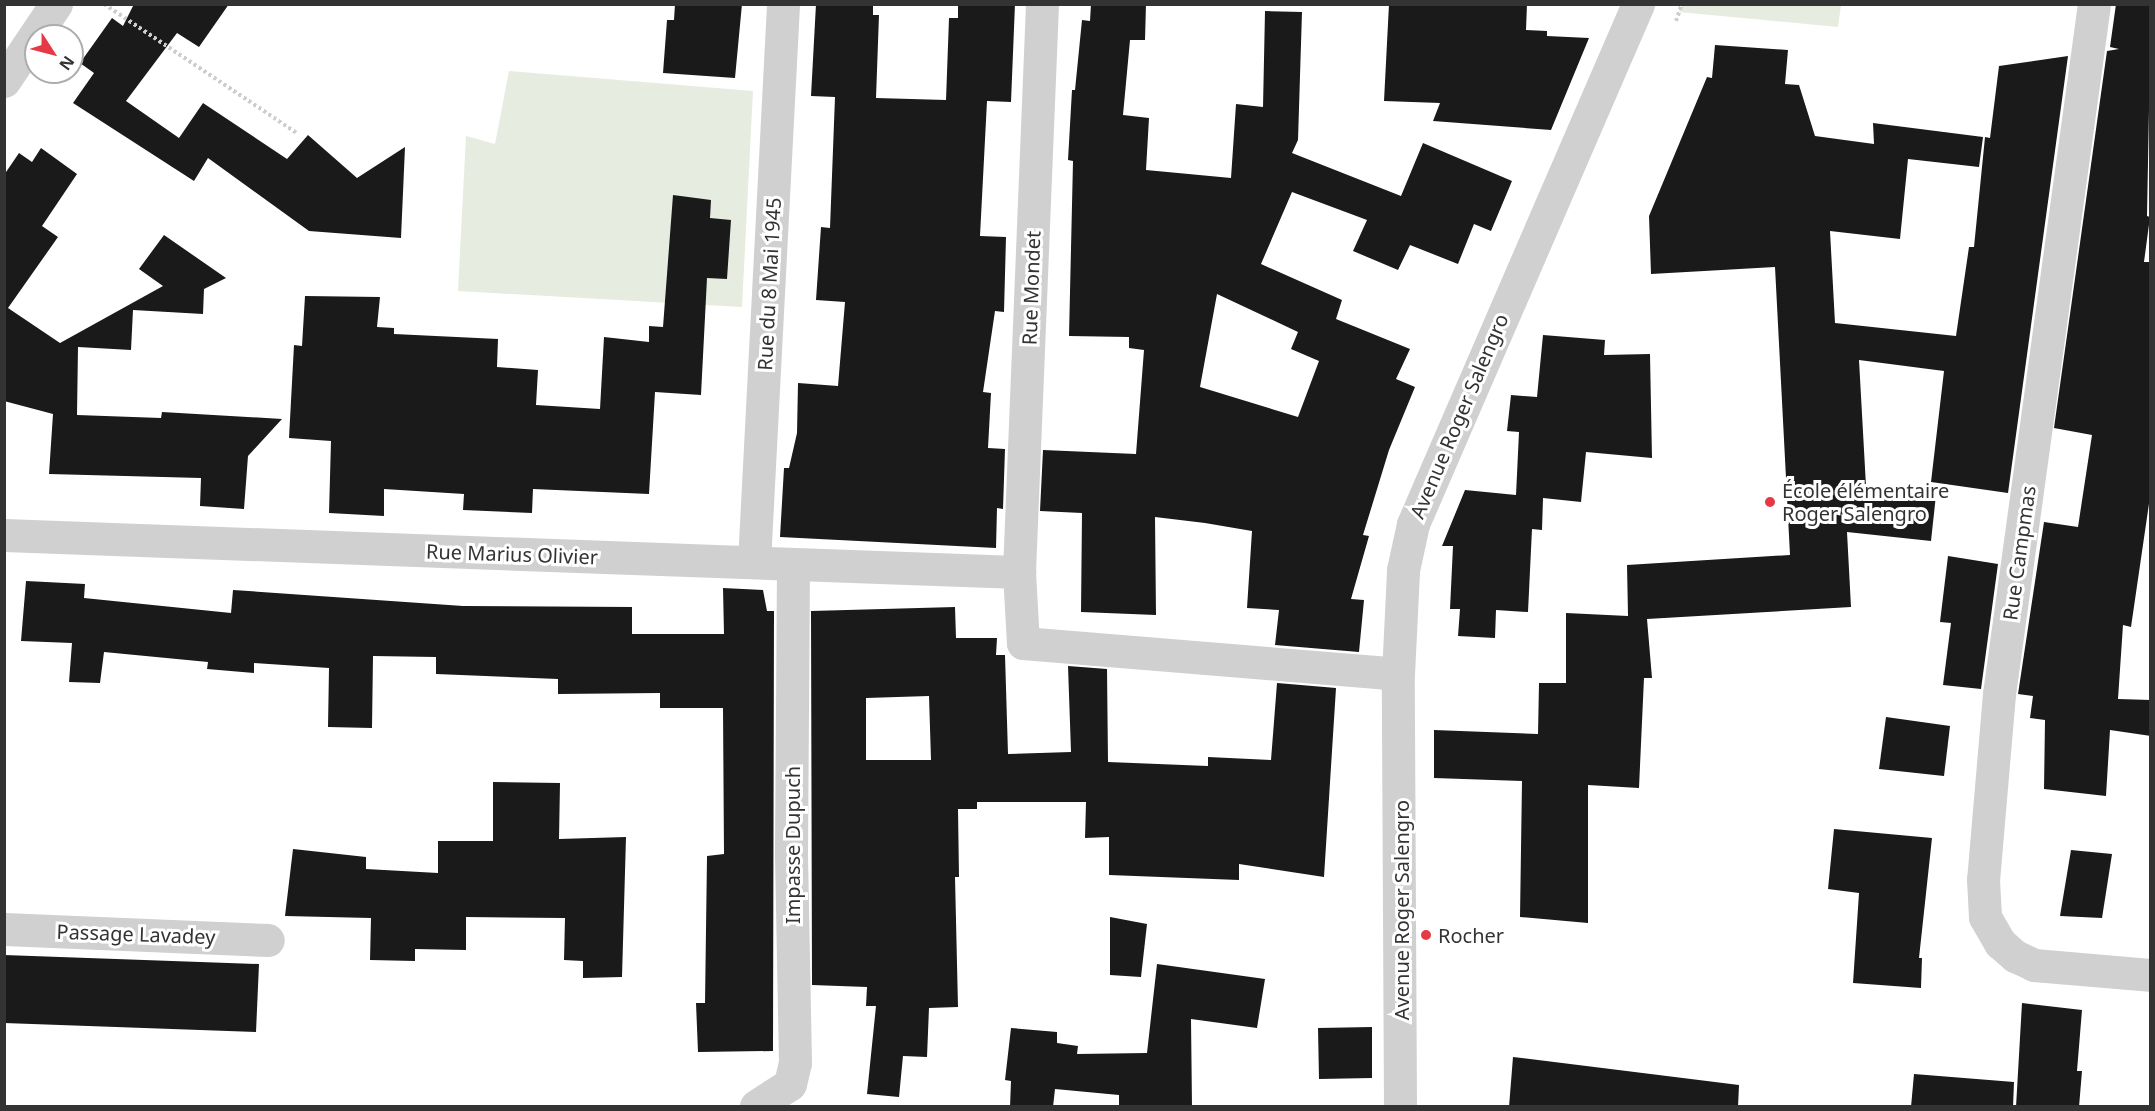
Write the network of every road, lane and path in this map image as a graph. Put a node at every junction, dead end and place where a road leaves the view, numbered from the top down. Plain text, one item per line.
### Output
1 (56, 4) edge
2 (104, 4) edge
3 (783, 4) edge
4 (1042, 4) edge
5 (1638, 4) edge
6 (1682, 4) edge
7 (2094, 4) edge
8 (1676, 21) dead end
9 (4, 81) edge
10 (297, 133) dead end
11 (4, 536) edge
12 (754, 562) junction
13 (794, 564) junction
14 (1019, 572) junction
15 (1398, 674) junction
16 (4, 929) edge
17 (268, 940) dead end
18 (2151, 975) edge
19 (756, 1107) edge
20 (1400, 1107) edge

1 - 9 street
2 - 10 path
3 - 12 street, Rue du 8 Mai 1945
4 - 14 street, Rue Mondet
5 - 15 street, Avenue Roger Salengro
6 - 8 path
7 - 18 street, Rue Campmas
11 - 12 street, Rue Marius Olivier
12 - 13 street, Rue Marius Olivier
13 - 14 street, Rue Marius Olivier
13 - 19 street, Impasse Dupuch
14 - 15 street, Rue Mondet
15 - 20 street, Avenue Roger Salengro
16 - 17 street, Passage Lavadey

